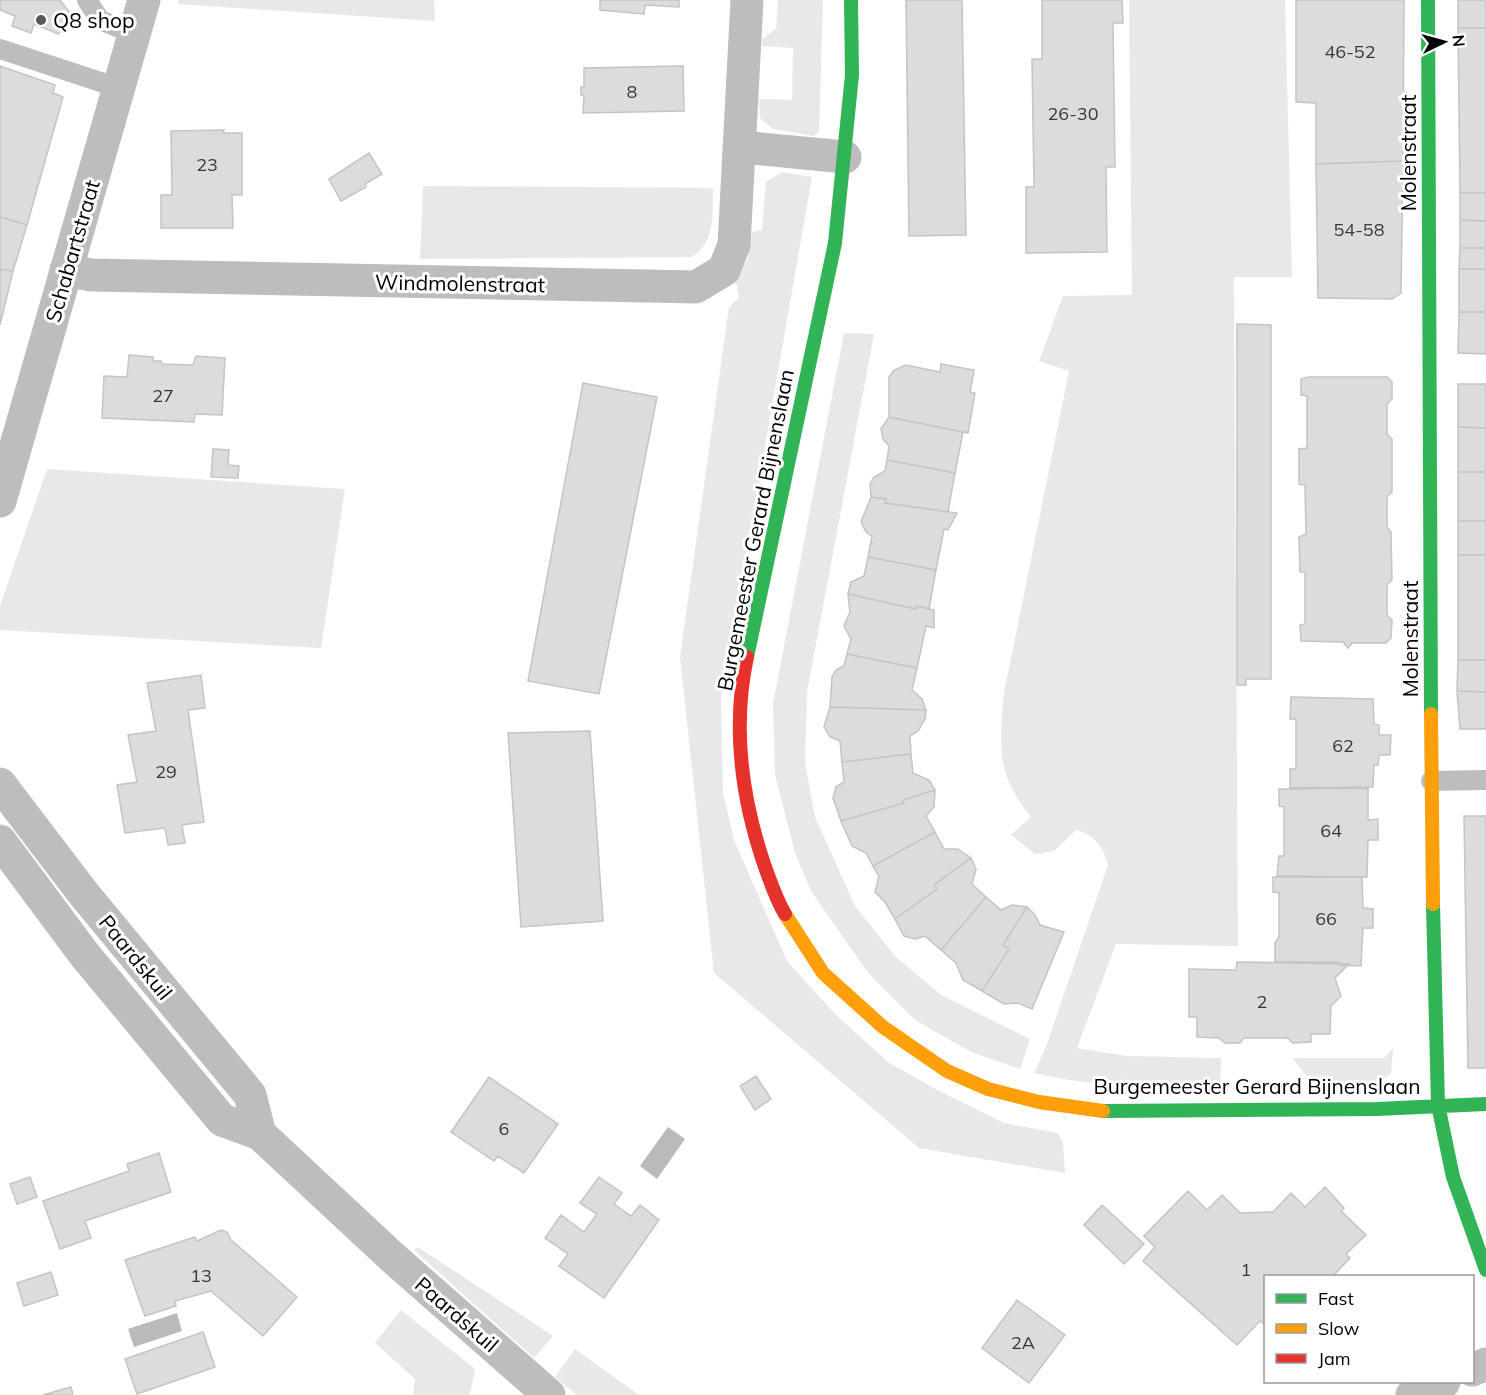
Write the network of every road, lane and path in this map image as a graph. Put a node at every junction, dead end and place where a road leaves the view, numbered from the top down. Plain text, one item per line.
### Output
1 (87, 0) edge
2 (144, 0) edge
3 (747, 0) edge
4 (851, 0) edge
5 (1428, 0) edge
6 (134, 34) junction
7 (0, 50) edge
8 (118, 88) junction
9 (741, 147) junction
10 (845, 157) junction
11 (66, 270) junction
12 (0, 501) edge
13 (1486, 780) edge
14 (1431, 781) junction
15 (0, 784) edge
16 (0, 841) edge
17 (1486, 1104) edge
18 (1438, 1106) junction
19 (260, 1134) junction
20 (1486, 1270) edge
21 (1442, 1383) edge
22 (549, 1395) edge
23 (1412, 1395) edge

1 - 6 lane
2 - 6 street, Schabartstraat
3 - 9 street, Windmolenstraat
4 - 10 street, Burgemeester Gerard Bijnenslaan
5 - 14 street, Molenstraat
6 - 8 street, Schabartstraat
7 - 8 lane
8 - 11 street, Schabartstraat
9 - 10 street
9 - 11 street, Windmolenstraat
10 - 18 street, Burgemeester Gerard Bijnenslaan
11 - 12 street, Schabartstraat
13 - 14 lane
14 - 18 street, Molenstraat
15 - 19 street, Paardskuil
16 - 19 street, Paardskuil
17 - 18 street, Burgemeester Gerard Bijnenslaan
18 - 20 street, Molenstraat
19 - 22 street, Paardskuil
21 - 23 street

